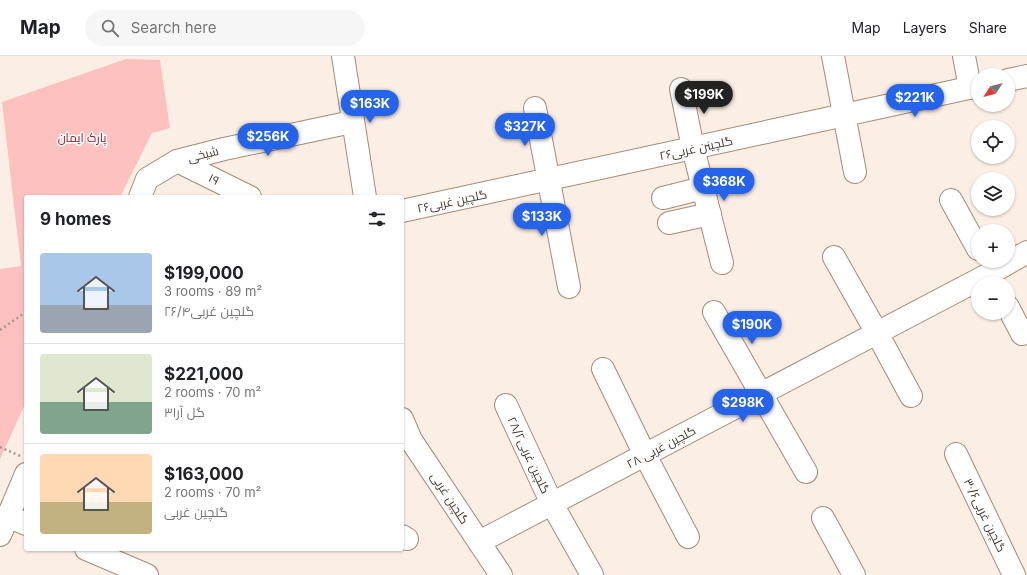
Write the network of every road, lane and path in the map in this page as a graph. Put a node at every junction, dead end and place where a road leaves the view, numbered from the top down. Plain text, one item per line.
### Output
1 (343, 56) edge
2 (833, 56) edge
3 (964, 56) edge
4 (1027, 76) edge
5 (971, 78) edge
6 (1015, 79) edge
7 (971, 88) edge
8 (681, 89) dead end
9 (535, 108) dead end
10 (844, 116) junction
11 (352, 122) junction
12 (693, 148) junction
13 (177, 161) junction
14 (855, 172) dead end
15 (548, 180) junction
16 (703, 188) junction
17 (141, 195) edge
18 (246, 195) edge
19 (365, 195) edge
20 (663, 198) dead end
21 (951, 200) dead end
22 (404, 212) edge
23 (710, 214) junction
24 (669, 223) dead end
25 (971, 236) edge
26 (1027, 252) edge
27 (834, 257) dead end
28 (722, 263) dead end
29 (990, 272) edge
30 (569, 287) dead end
31 (714, 312) dead end
32 (24, 313) edge
33 (1015, 320) edge
34 (0, 330) edge
35 (877, 333) junction
36 (1022, 334) dead end
37 (603, 369) dead end
38 (760, 394) junction
39 (911, 396) dead end
40 (506, 405) dead end
41 (404, 424) edge
42 (0, 447) edge
43 (956, 454) dead end
44 (645, 455) junction
45 (24, 457) edge
46 (806, 472) dead end
47 (24, 481) edge
48 (552, 504) junction
49 (823, 518) dead end
50 (11, 525) edge
51 (688, 537) dead end
52 (479, 542) junction
53 (91, 551) edge
54 (1027, 568) edge
55 (147, 575) edge
56 (502, 575) edge
57 (592, 575) edge
58 (854, 575) edge
59 (1014, 575) edge

1 - 11 street
2 - 10 street
3 - 5 street
4 - 6 street
7 - 10 street, گلچینن غربی۲۶
8 - 12 street
9 - 15 street
10 - 12 street, گلچینن غربی۲۶
10 - 14 street
11 - 13 street, شیخی
11 - 19 street
12 - 15 street, گلچینن غربی۲۶
12 - 16 street
13 - 17 street, شیخی
13 - 18 street, ۱۹
15 - 22 street, گلچین غربی۲۶
15 - 30 street
16 - 20 street
16 - 23 street
21 - 25 street
23 - 24 street
23 - 28 street
26 - 29 street, گلچین غربی ۲۸
27 - 35 street
29 - 35 street, گلچین غربی ۲۸
31 - 38 street
32 - 34 path
33 - 36 street
35 - 38 street, گلچین غربی ۲۸
35 - 39 street
37 - 44 street
38 - 44 street, گلچین غربی ۲۸
38 - 46 street
40 - 48 street, گلچین غربی۲۸/۲
41 - 52 street, گلچین غربی
42 - 45 path
43 - 59 street, گلچین غربی۳۰/۶
44 - 48 street, گلچین غربی ۲۸
44 - 51 street
47 - 50 street
48 - 52 street, گلچین غربی ۲۸
48 - 57 street, گلچین غربی۲۸/۲
49 - 58 street
52 - 56 street, گلچین غربی
53 - 55 street
54 - 59 street

